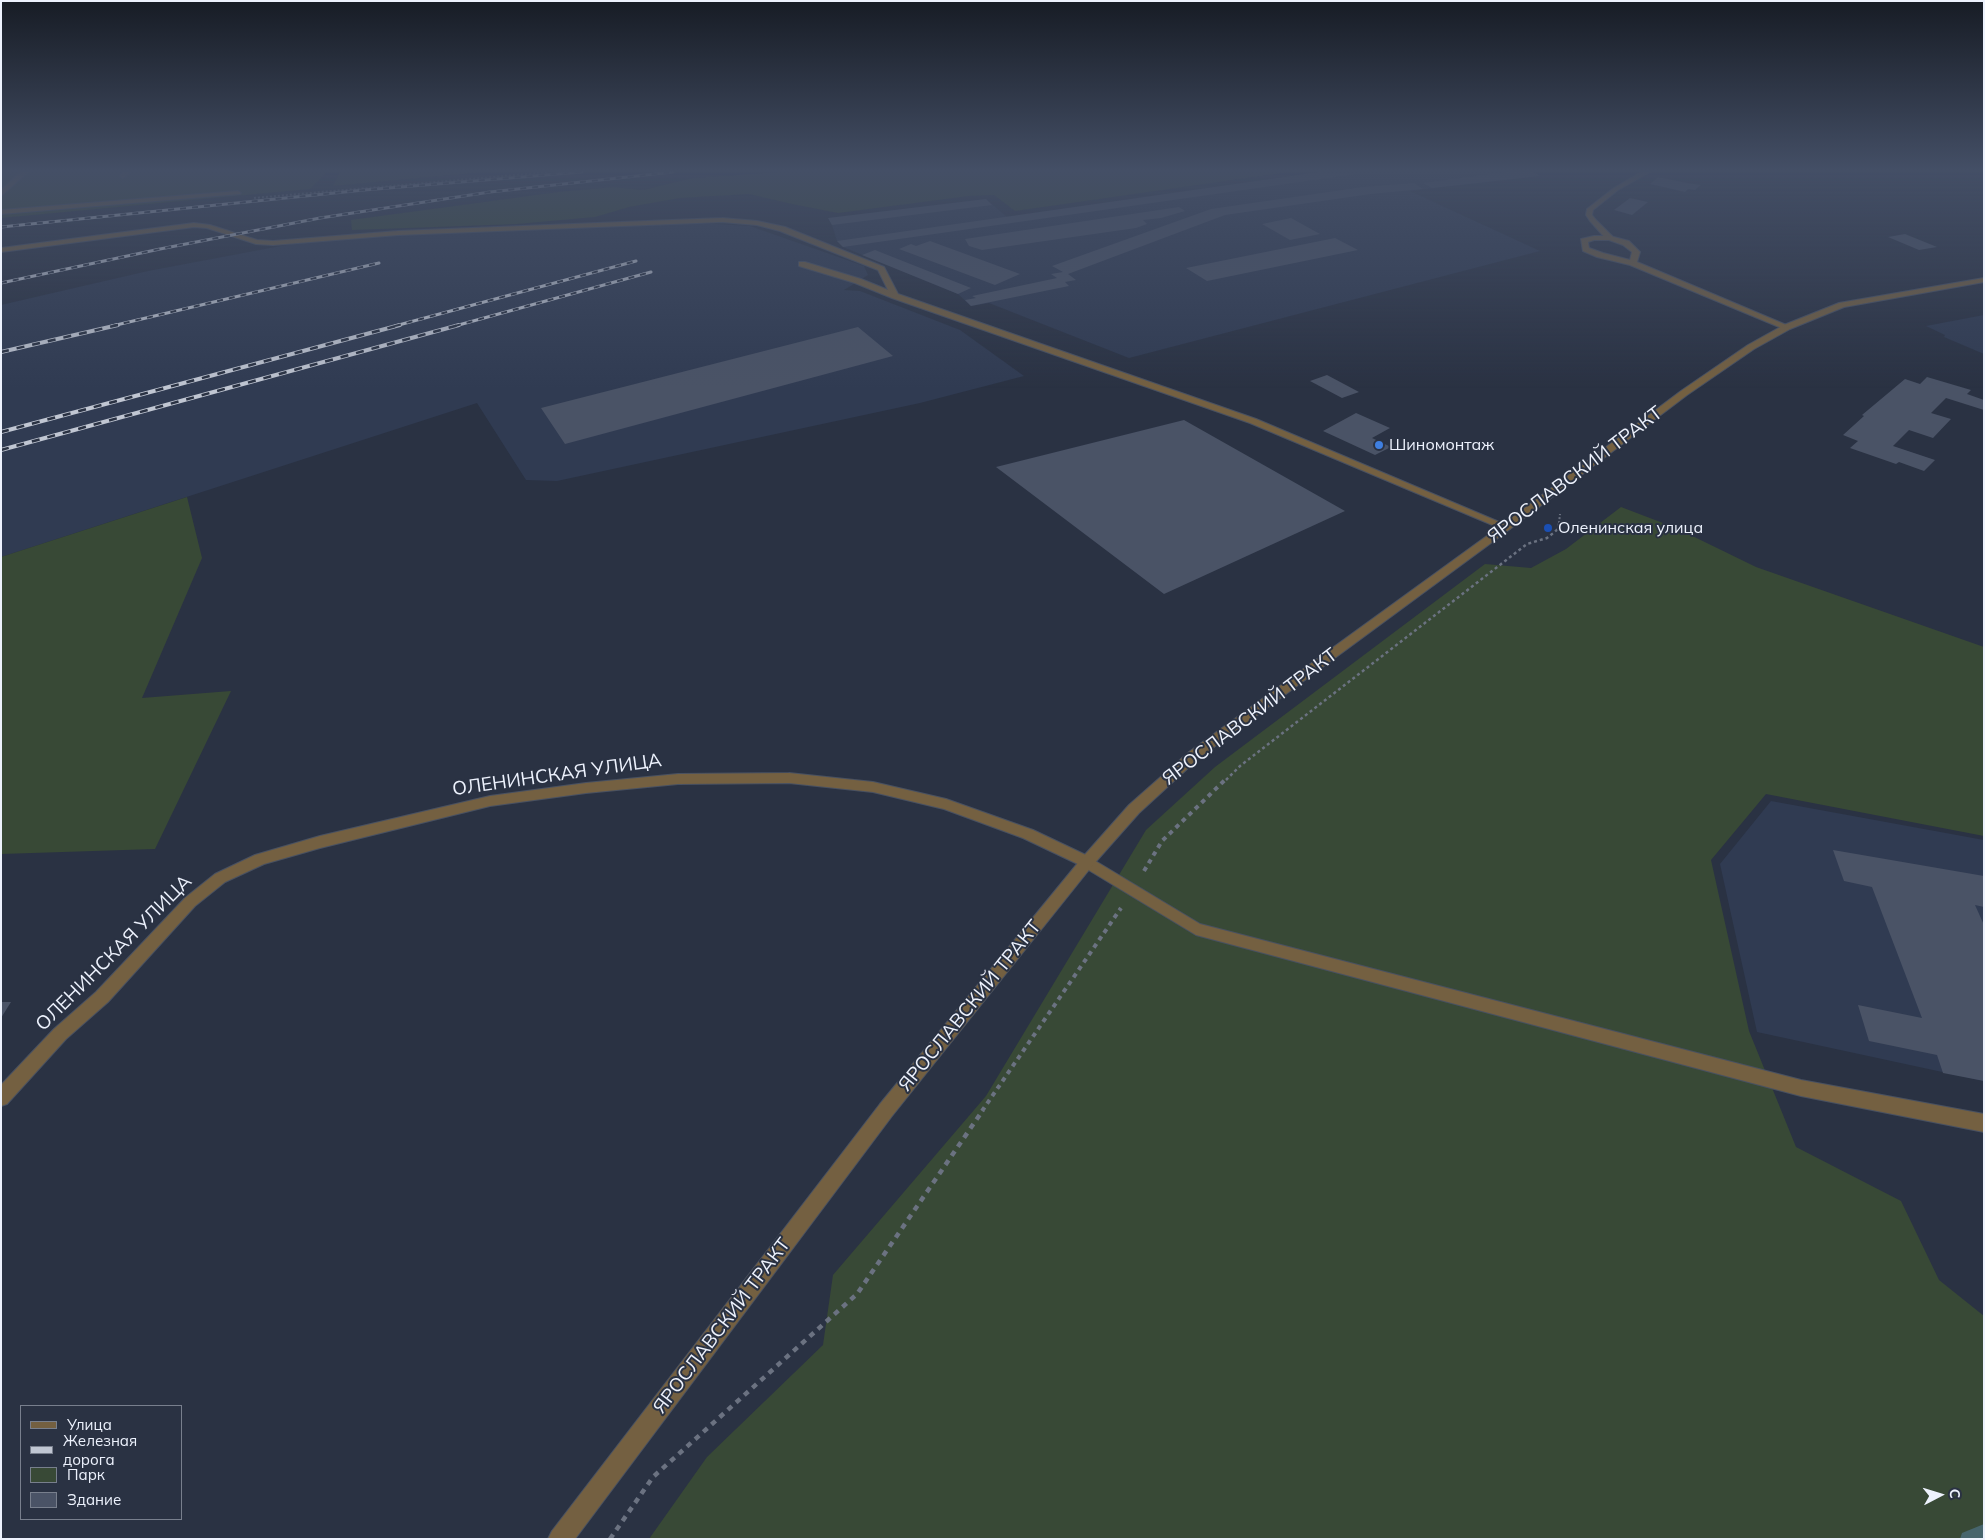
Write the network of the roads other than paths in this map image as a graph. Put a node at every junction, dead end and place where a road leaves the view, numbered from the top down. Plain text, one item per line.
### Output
1 (48, 244) edge
2 (819, 244) edge
3 (1585, 244) edge
4 (1627, 244) edge
5 (1, 250) edge
6 (1633, 263) junction
7 (802, 264) dead end
8 (1984, 280) edge
9 (896, 296) junction
10 (1787, 327) junction
11 (1506, 527) junction
12 (1087, 862) junction
13 (1, 1098) edge
14 (1984, 1122) edge
15 (560, 1539) edge

1 - 5 street
2 - 9 street
3 - 6 street
4 - 6 street
6 - 10 street
7 - 9 street
8 - 10 street, ЯРОСЛАВСКИЙ ТРАКТ
9 - 11 street
10 - 11 street, ЯРОСЛАВСКИЙ ТРАКТ
11 - 12 street, ЯРОСЛАВСКИЙ ТРАКТ
12 - 13 street, ОЛЕНИНСКАЯ УЛИЦА
12 - 14 street, ОЛЕНИНСКАЯ УЛИЦА
12 - 15 street, ЯРОСЛАВСКИЙ ТРАКТ

